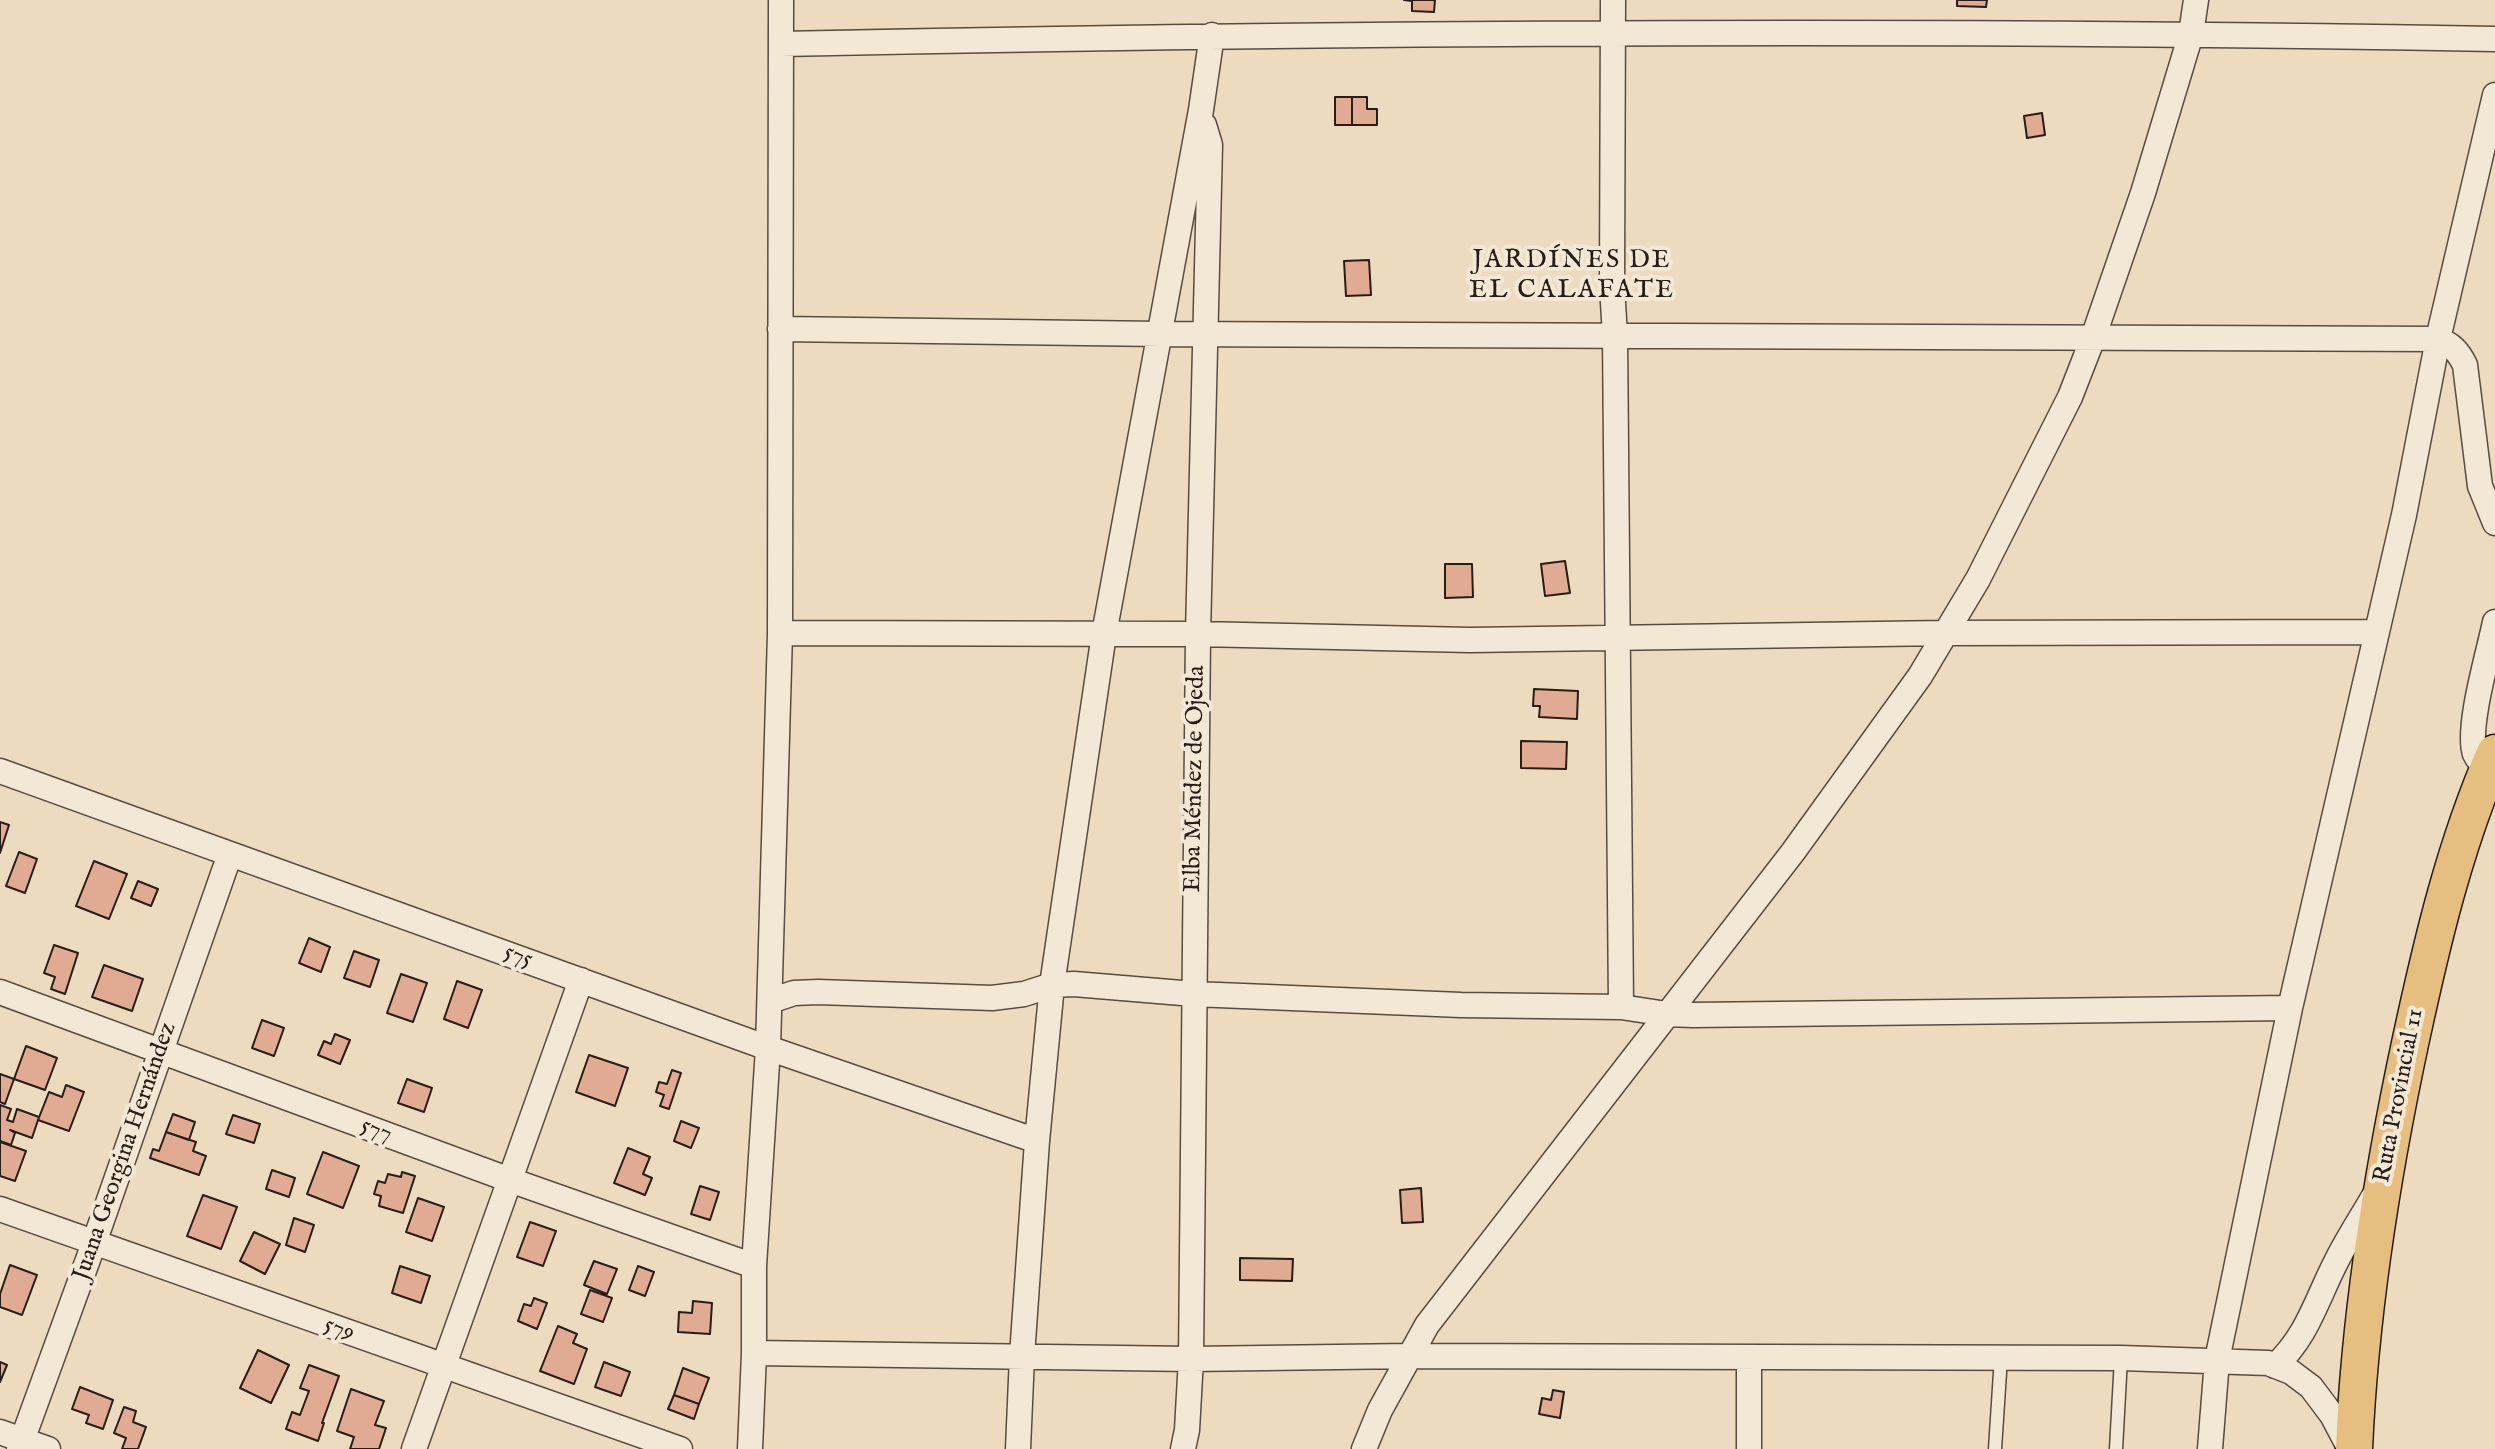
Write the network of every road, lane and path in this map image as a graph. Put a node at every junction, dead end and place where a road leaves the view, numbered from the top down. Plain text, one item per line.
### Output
1 (781, 0) edge
2 (1613, 0) edge
3 (2196, 0) edge
4 (2191, 34) junction
5 (1212, 35) junction
6 (1615, 35) junction
7 (2495, 39) edge
8 (781, 44) junction
9 (2495, 95) edge
10 (1201, 110) junction
11 (780, 329) junction
12 (1160, 334) junction
13 (1205, 334) junction
14 (1615, 336) junction
15 (2093, 338) junction
16 (2438, 339) junction
17 (2495, 523) edge
18 (2495, 622) edge
19 (2375, 632) junction
20 (780, 633) junction
21 (1945, 633) junction
22 (1104, 634) junction
23 (1198, 634) junction
24 (1618, 638) junction
25 (2492, 760) edge
26 (0, 771) edge
27 (230, 854) junction
28 (581, 980) junction
29 (1052, 985) junction
30 (0, 992) edge
31 (1194, 994) junction
32 (770, 1001) junction
33 (1621, 1007) junction
34 (2290, 1008) junction
35 (1667, 1014) junction
36 (768, 1048) junction
37 (160, 1051) junction
38 (1037, 1141) junction
39 (510, 1180) junction
40 (2383, 1180) junction
41 (0, 1209) edge
42 (94, 1243) junction
43 (754, 1266) junction
44 (754, 1353) junction
45 (1022, 1356) junction
46 (1410, 1356) junction
47 (1749, 1357) junction
48 (2001, 1357) junction
49 (2121, 1358) junction
50 (1191, 1359) junction
51 (2217, 1360) junction
52 (2275, 1366) junction
53 (443, 1367) junction
54 (14, 1440) edge
55 (48, 1449) edge
56 (414, 1449) edge
57 (680, 1449) edge
58 (750, 1449) edge
59 (1018, 1449) edge
60 (1183, 1449) edge
61 (1364, 1449) edge
62 (1749, 1449) edge
63 (1995, 1449) edge
64 (2116, 1449) edge
65 (2210, 1449) edge
66 (2352, 1449) edge

1 - 8 street
2 - 6 street
3 - 4 street
4 - 6 street
4 - 7 street
4 - 15 street
5 - 6 street
5 - 8 street
5 - 10 street
6 - 14 street
8 - 11 street
9 - 16 street
10 - 12 street
10 - 13 street, Elba Méndez de Ojeda
11 - 12 street
11 - 20 street
12 - 13 street
12 - 22 street
13 - 14 street
13 - 23 street, Elba Méndez de Ojeda
14 - 15 street
14 - 24 street
15 - 16 street
15 - 21 street
16 - 17 street
16 - 19 street
18 - 25 street
19 - 21 street
19 - 34 street
20 - 22 street
20 - 32 street
21 - 24 street
21 - 35 street
22 - 23 street
22 - 29 street
23 - 24 street
23 - 31 street, Elba Méndez de Ojeda
24 - 33 street
25 - 40 main road, Ruta Provincial 11
26 - 27 street, 575
27 - 28 street, 575
27 - 37 street, Juana Georgina Hernández
28 - 36 street, 575
28 - 39 street
29 - 31 street
29 - 32 street
29 - 38 street
30 - 37 street, 577
31 - 33 street
31 - 50 street, Elba Méndez de Ojeda
32 - 36 street
33 - 35 street
34 - 35 street
34 - 51 street
35 - 46 street
36 - 38 street, 575
36 - 43 street
37 - 39 street, 577
37 - 42 street, Juana Georgina Hernández
38 - 45 street
39 - 43 street, 577
39 - 53 street
40 - 52 street
40 - 66 main road, Ruta Provincial 11
41 - 42 street, 579
42 - 53 street, 579
42 - 54 street, Juana Georgina Hernández
43 - 44 street
44 - 45 street
44 - 58 street
45 - 50 street
45 - 59 street
46 - 47 street
46 - 50 street
46 - 61 street
47 - 48 street
47 - 62 street
48 - 49 street
48 - 63 lane
49 - 51 street
49 - 64 lane
50 - 60 street, Elba Méndez de Ojeda
51 - 52 street
51 - 65 street
52 - 66 street
53 - 56 street
53 - 57 street, 579
54 - 55 street

